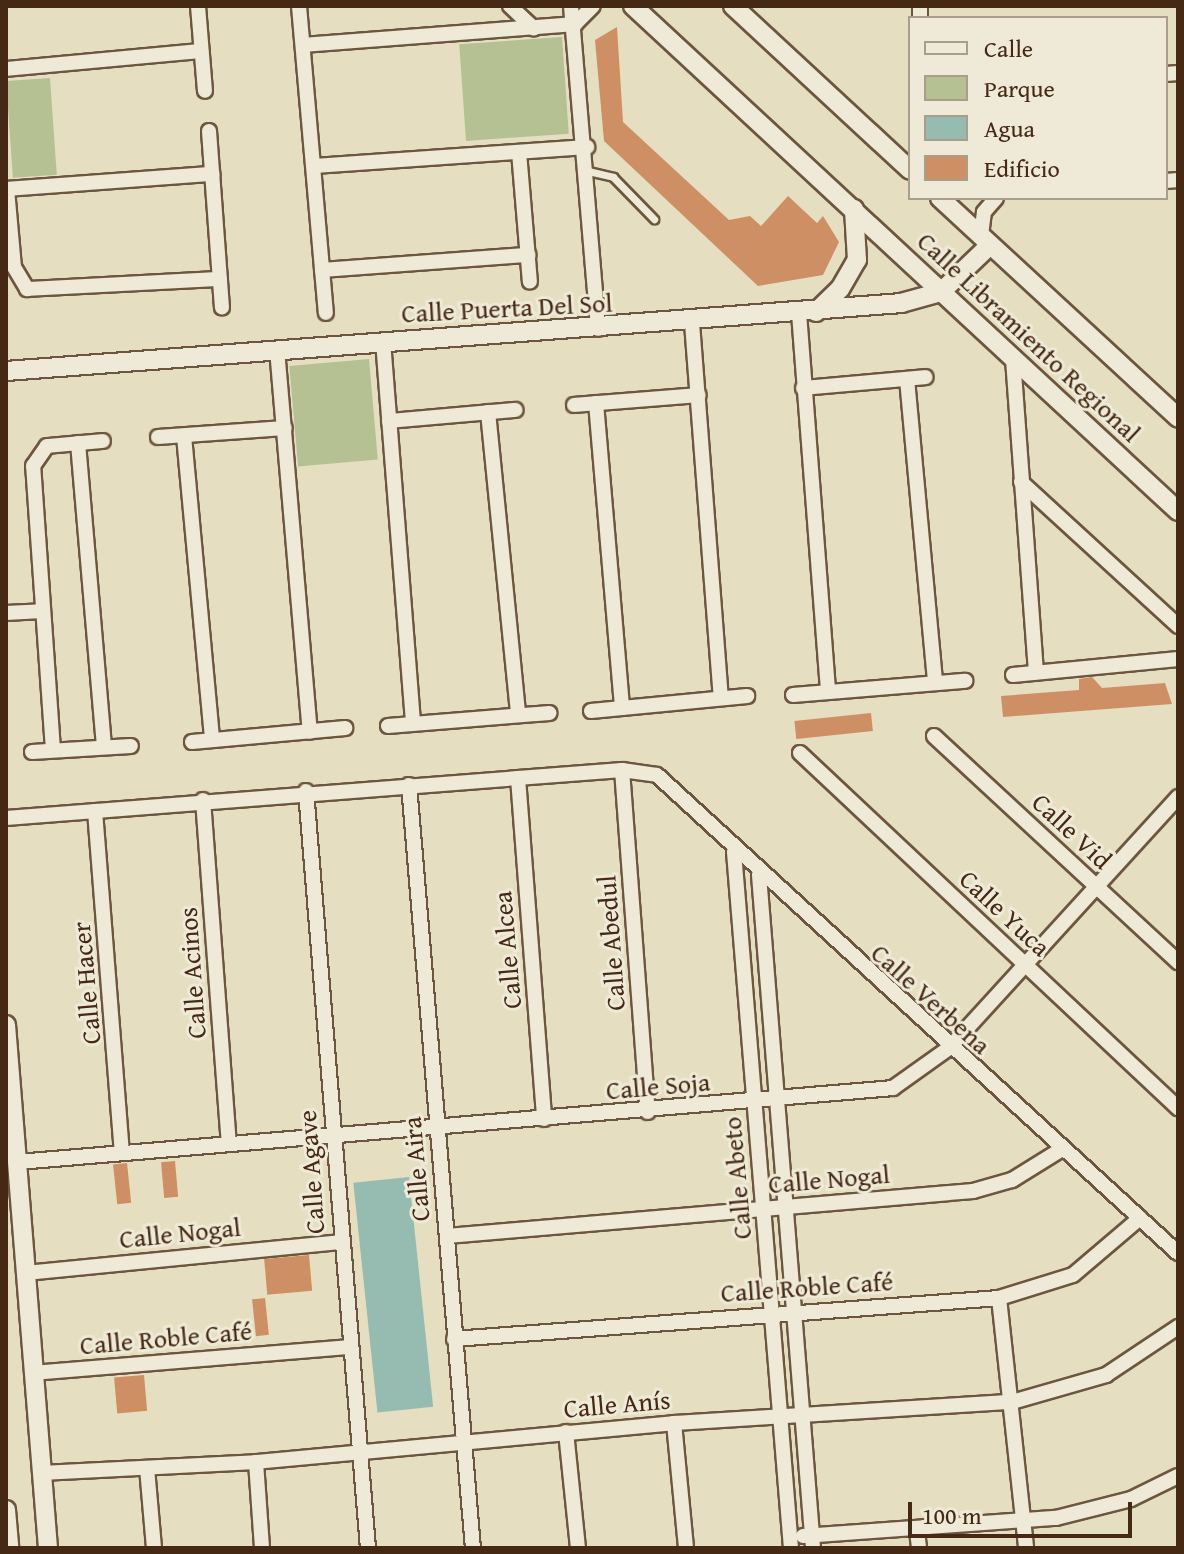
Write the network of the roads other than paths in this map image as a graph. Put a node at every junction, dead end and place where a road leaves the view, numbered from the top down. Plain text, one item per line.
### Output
1 (198, 6) edge
2 (299, 6) edge
3 (510, 6) edge
4 (571, 6) edge
5 (593, 6) edge
6 (633, 6) edge
7 (733, 6) edge
8 (575, 24) junction
9 (534, 28) junction
10 (303, 45) junction
11 (201, 51) junction
12 (6, 69) edge
13 (205, 91) dead end
14 (209, 131) dead end
15 (587, 147) junction
16 (519, 152) junction
17 (314, 166) junction
18 (908, 168) edge
19 (588, 171) junction
20 (212, 174) junction
21 (7, 189) edge
22 (942, 200) edge
23 (994, 200) edge
24 (854, 209) junction
25 (654, 219) dead end
26 (986, 240) junction
27 (528, 255) junction
28 (322, 270) junction
29 (220, 279) junction
30 (530, 282) dead end
31 (941, 292) junction
32 (222, 308) dead end
33 (807, 312) junction
34 (326, 313) dead end
35 (692, 323) junction
36 (598, 329) junction
37 (383, 341) junction
38 (277, 349) junction
39 (1013, 359) junction
40 (6, 371) edge
41 (926, 377) dead end
42 (907, 379) junction
43 (803, 388) junction
44 (699, 395) junction
45 (596, 403) junction
46 (574, 405) dead end
47 (516, 410) dead end
48 (488, 412) junction
49 (1178, 418) edge
50 (389, 421) junction
51 (285, 428) junction
52 (184, 436) junction
53 (158, 437) dead end
54 (103, 441) dead end
55 (78, 443) junction
56 (1021, 482) junction
57 (1178, 511) edge
58 (42, 611) junction
59 (6, 613) edge
60 (1178, 626) edge
61 (1178, 659) edge
62 (1036, 672) junction
63 (1013, 675) dead end
64 (965, 681) dead end
65 (935, 683) junction
66 (828, 690) junction
67 (793, 695) dead end
68 (747, 696) dead end
69 (721, 698) junction
70 (622, 708) junction
71 (591, 711) dead end
72 (549, 713) dead end
73 (518, 714) junction
74 (413, 723) junction
75 (388, 726) dead end
76 (345, 728) dead end
77 (310, 732) junction
78 (934, 736) dead end
79 (212, 740) junction
80 (192, 742) dead end
81 (131, 746) dead end
82 (104, 747) junction
83 (53, 750) junction
84 (32, 752) dead end
85 (800, 753) dead end
86 (622, 770) junction
87 (518, 778) junction
88 (409, 785) junction
89 (306, 791) junction
90 (203, 800) junction
91 (1175, 808) edge
92 (95, 811) junction
93 (6, 818) edge
94 (734, 852) junction
95 (759, 875) junction
96 (1096, 886) junction
97 (1178, 962) edge
98 (1024, 964) junction
99 (6, 1025) edge
100 (949, 1048) junction
101 (773, 1099) junction
102 (753, 1101) junction
103 (1178, 1108) edge
104 (648, 1112) junction
105 (544, 1119) junction
106 (436, 1126) junction
107 (332, 1135) junction
108 (229, 1142) junction
109 (1062, 1149) junction
110 (122, 1152) junction
111 (18, 1162) junction
112 (785, 1207) junction
113 (764, 1209) junction
114 (1140, 1218) junction
115 (447, 1236) junction
116 (340, 1242) junction
117 (1178, 1253) edge
118 (25, 1273) junction
119 (999, 1298) junction
120 (795, 1311) junction
121 (773, 1313) junction
122 (1178, 1327) edge
123 (454, 1339) junction
124 (350, 1347) junction
125 (33, 1373) junction
126 (1012, 1402) junction
127 (803, 1414) junction
128 (781, 1416) junction
129 (674, 1423) junction
130 (566, 1432) junction
131 (463, 1445) junction
132 (360, 1452) junction
133 (256, 1462) junction
134 (147, 1468) junction
135 (41, 1473) junction
136 (1178, 1476) edge
137 (6, 1514) edge
138 (1024, 1521) junction
139 (917, 1531) junction
140 (791, 1542) edge
141 (812, 1542) edge
142 (9, 1548) edge
143 (48, 1548) edge
144 (154, 1548) edge
145 (262, 1548) edge
146 (368, 1548) edge
147 (473, 1548) edge
148 (578, 1548) edge
149 (686, 1548) edge
150 (919, 1548) edge
151 (1026, 1548) edge

1 - 11 street
2 - 10 street
3 - 9 street
4 - 8 street
5 - 8 street
6 - 24 street, Calle Libramiento Regional
7 - 18 street
8 - 9 street
8 - 15 street
9 - 10 street
10 - 17 street
11 - 12 street
11 - 13 street
14 - 20 street
15 - 16 street
15 - 19 street
16 - 17 street
16 - 27 street
17 - 28 street
19 - 25 lane
19 - 36 street
20 - 21 street
20 - 29 street
21 - 29 street
22 - 26 street, Calle Libramiento Regional
23 - 26 street
24 - 31 street, Calle Libramiento Regional
24 - 33 street
26 - 31 street
26 - 49 street, Calle Libramiento Regional
27 - 28 street
27 - 30 street
28 - 34 street
29 - 32 street
31 - 33 street, Calle Puerta Del Sol
31 - 39 street, Calle Libramiento Regional
33 - 35 street, Calle Puerta Del Sol
33 - 43 street
35 - 36 street, Calle Puerta Del Sol
35 - 44 street
36 - 37 street, Calle Puerta Del Sol
37 - 38 street, Calle Puerta Del Sol
37 - 50 street
38 - 40 street, Calle Puerta Del Sol
38 - 51 street
39 - 56 street
39 - 57 street, Calle Libramiento Regional
41 - 42 street
42 - 43 street
42 - 65 street
43 - 66 street
44 - 45 street
44 - 69 street
45 - 46 street
45 - 70 street
47 - 48 street
48 - 50 street
48 - 73 street
50 - 74 street
51 - 52 street
51 - 77 street
52 - 53 street
52 - 79 street
54 - 55 street
55 - 58 street
55 - 82 street
56 - 60 street
56 - 62 street
58 - 59 street
58 - 83 street
61 - 62 street
62 - 63 street
64 - 65 street
65 - 66 street
66 - 67 street
68 - 69 street
69 - 70 street
70 - 71 street
72 - 73 street
73 - 74 street
74 - 75 street
76 - 77 street
77 - 79 street
78 - 96 street, Calle Vid
79 - 80 street
81 - 82 street
82 - 83 street
83 - 84 street
85 - 98 street, Calle Yuca
86 - 87 street
86 - 94 street, Calle Verbena
86 - 104 street, Calle Abedul
87 - 88 street
87 - 105 street, Calle Alcea
88 - 89 street
88 - 106 street, Calle Aira
89 - 90 street
89 - 107 street, Calle Agave
90 - 92 street
90 - 108 street, Calle Acinos
91 - 96 street, Calle Soja
92 - 93 street
92 - 110 street, Calle Hacer
94 - 95 street, Calle Verbena
94 - 102 street, Calle Abeto
95 - 100 street, Calle Verbena
95 - 101 street, Calle Abeto
96 - 97 street, Calle Vid
96 - 98 street, Calle Soja
98 - 100 street, Calle Soja
98 - 103 street, Calle Yuca
99 - 111 street
100 - 101 street, Calle Soja
100 - 109 street, Calle Verbena
101 - 102 street, Calle Soja
101 - 112 street, Calle Abeto
102 - 104 street, Calle Soja
102 - 113 street, Calle Abeto
104 - 105 street, Calle Soja
105 - 106 street, Calle Soja
106 - 107 street, Calle Soja
106 - 115 street, Calle Aira
107 - 108 street, Calle Soja
107 - 116 street, Calle Agave
108 - 110 street, Calle Soja
109 - 112 street, Calle Nogal
109 - 114 street, Calle Verbena
110 - 111 street, Calle Soja
111 - 118 street
112 - 113 street, Calle Nogal
112 - 120 street, Calle Abeto
113 - 115 street, Calle Nogal
113 - 121 street, Calle Abeto
114 - 117 street, Calle Verbena
114 - 119 street, Calle Roble Café
115 - 123 street, Calle Aira
116 - 118 street, Calle Nogal
116 - 124 street, Calle Agave
118 - 125 street
119 - 120 street, Calle Roble Café
119 - 126 street
120 - 121 street, Calle Roble Café
120 - 127 street, Calle Abeto
121 - 123 street, Calle Roble Café
121 - 128 street, Calle Abeto
122 - 126 street, Calle Anís
123 - 131 street, Calle Aira
124 - 125 street, Calle Roble Café
124 - 132 street, Calle Agave
125 - 135 street
126 - 127 street, Calle Anís
126 - 138 street
127 - 128 street, Calle Anís
127 - 141 street, Calle Abeto
128 - 129 street, Calle Anís
128 - 140 street, Calle Abeto
129 - 130 street, Calle Anís
129 - 149 street
130 - 131 street, Calle Anís
130 - 148 street
131 - 132 street, Calle Anís
131 - 147 street, Calle Aira
132 - 133 street, Calle Anís
132 - 146 street, Calle Agave
133 - 134 street, Calle Anís
133 - 145 street
134 - 135 street, Calle Anís
134 - 144 street
135 - 143 street
136 - 138 street
137 - 142 street
138 - 139 street
138 - 151 street
139 - 141 street
139 - 150 street
140 - 141 street

